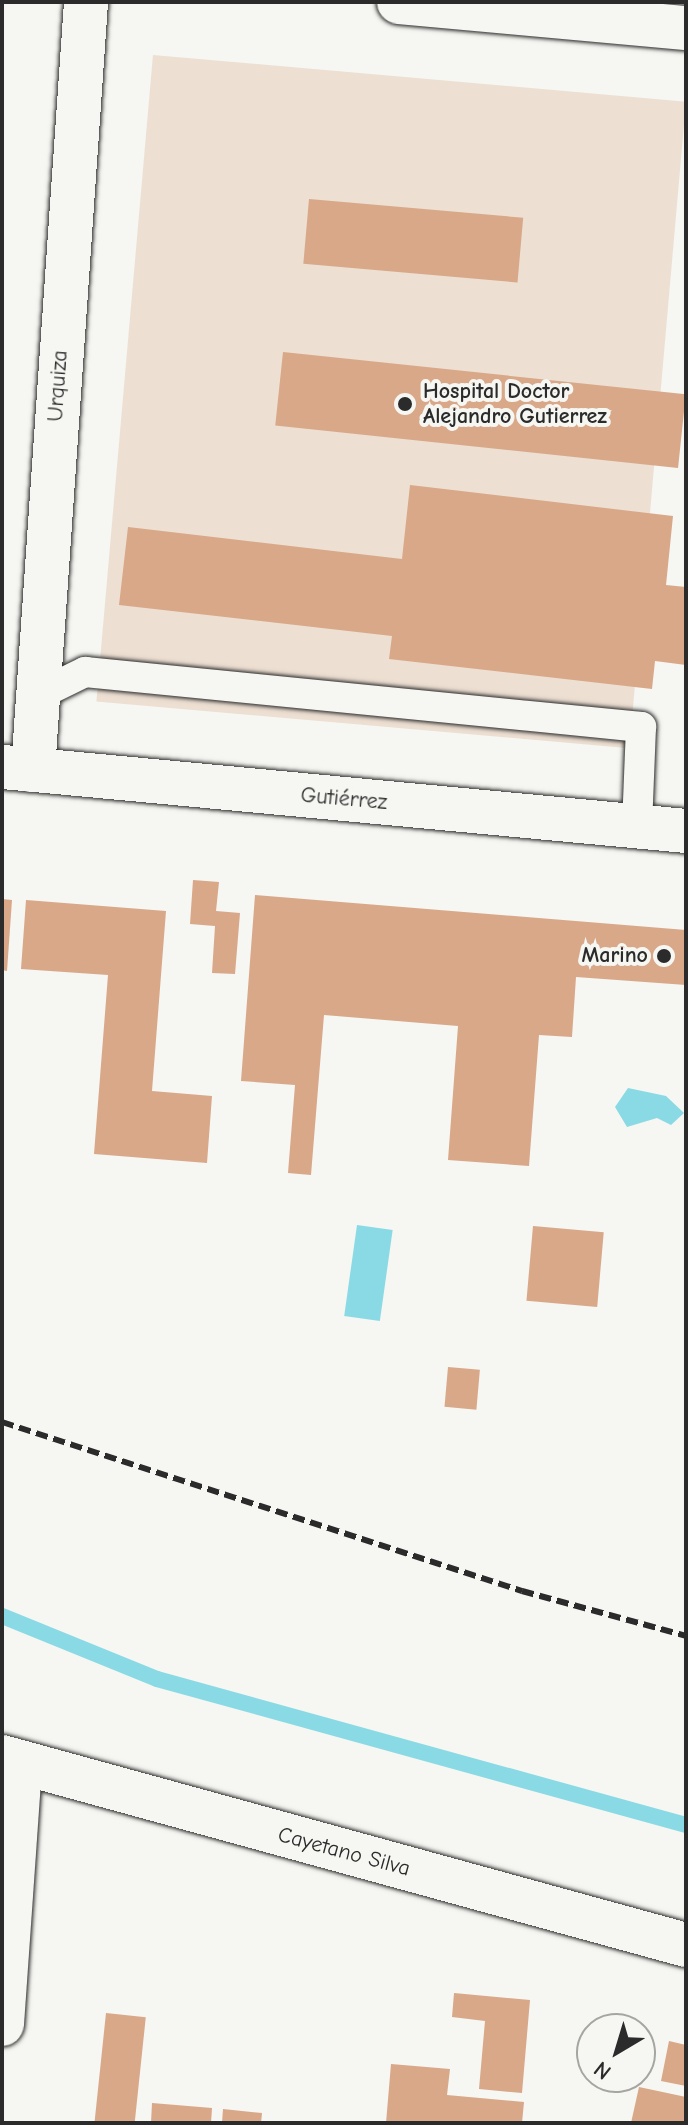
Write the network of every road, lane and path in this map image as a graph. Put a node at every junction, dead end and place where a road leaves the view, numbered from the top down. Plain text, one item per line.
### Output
1 (86, 2) edge
2 (399, 2) edge
3 (686, 28) edge
4 (36, 696) junction
5 (17, 768) edge
6 (637, 826) junction
7 (686, 831) edge
8 (11, 1760) edge
9 (686, 1945) edge
10 (2, 2024) edge

1 - 4 street, Urquiza
2 - 3 street
4 - 5 street, Urquiza
4 - 6 lane
5 - 6 street, Gutiérrez
6 - 7 street, Gutiérrez
8 - 9 street, Cayetano Silva
8 - 10 street

